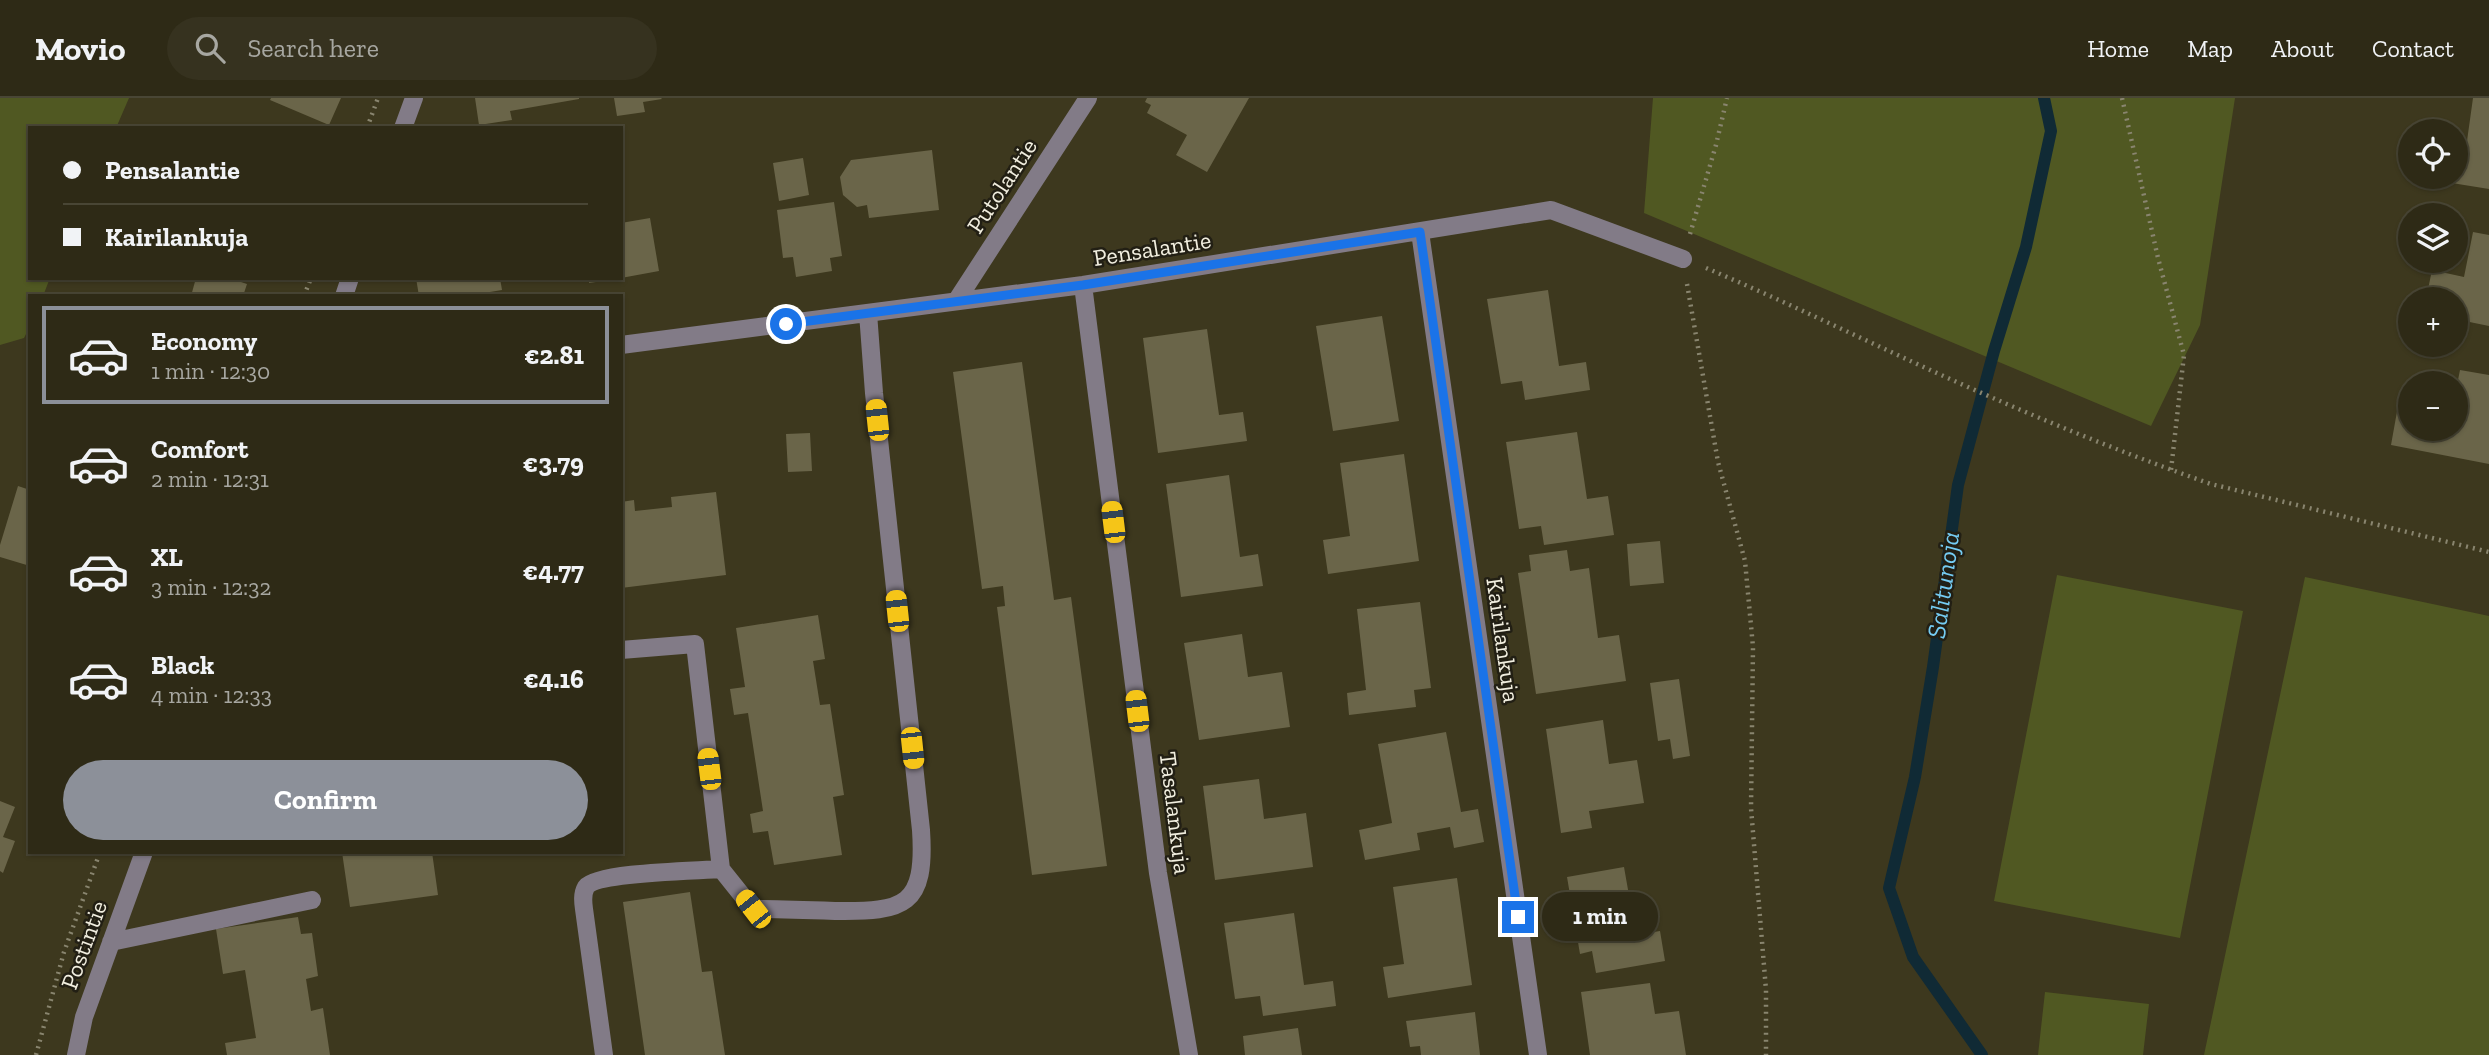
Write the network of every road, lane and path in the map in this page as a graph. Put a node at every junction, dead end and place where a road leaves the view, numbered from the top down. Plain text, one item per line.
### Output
1 (378, 98) edge
2 (414, 98) edge
3 (1088, 98) edge
4 (1727, 98) edge
5 (2122, 98) edge
6 (368, 126) edge
7 (404, 126) edge
8 (1420, 232) junction
9 (1683, 258) junction
10 (1083, 285) junction
11 (957, 300) junction
12 (868, 313) junction
13 (623, 345) edge
14 (2171, 470) junction
15 (2489, 552) edge
16 (623, 650) edge
17 (99, 854) edge
18 (143, 854) edge
19 (721, 869) junction
20 (312, 900) dead end
21 (111, 942) junction
22 (1766, 1054) edge
23 (36, 1055) edge
24 (76, 1055) edge
25 (604, 1055) edge
26 (1189, 1055) edge
27 (1538, 1055) edge

1 - 6 path
2 - 7 street
3 - 11 street, Putolantie
4 - 9 path
5 - 14 path
8 - 9 street, Pensalantie
8 - 10 street, Pensalantie
8 - 27 street, Kairilankuja
9 - 14 path
9 - 22 path
10 - 11 street, Pensalantie
10 - 26 street, Tasalankuja
11 - 12 street, Pensalantie
12 - 13 street, Pensalantie
12 - 19 street
14 - 15 path
16 - 19 street
17 - 23 path, Postintie
18 - 21 street, Postintie
19 - 25 street
20 - 21 street
21 - 24 street, Postintie

